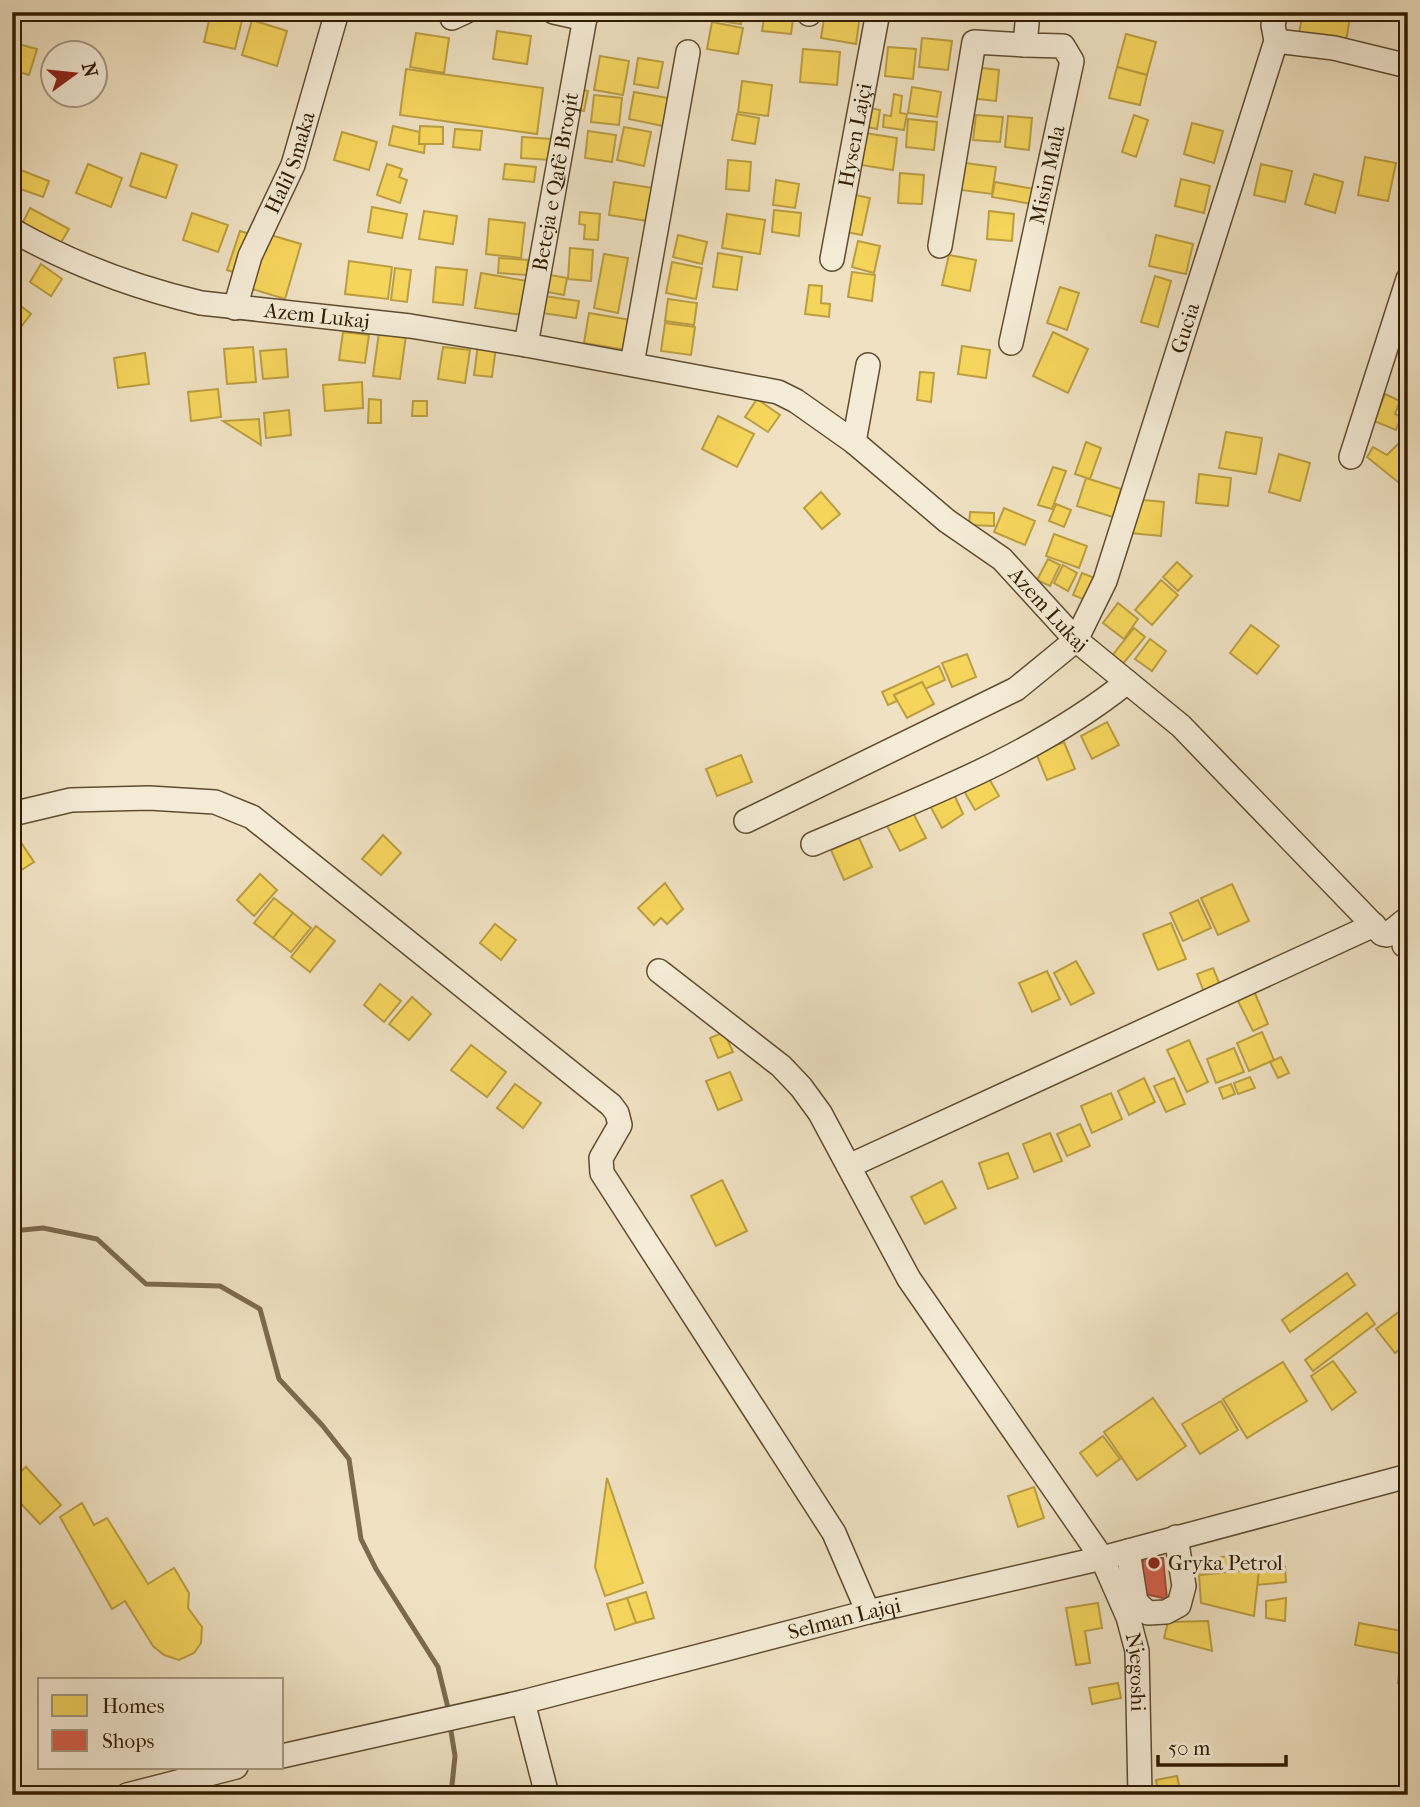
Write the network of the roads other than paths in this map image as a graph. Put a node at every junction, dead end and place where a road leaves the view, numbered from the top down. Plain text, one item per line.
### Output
1 (337, 12) edge
2 (554, 12) edge
3 (878, 12) edge
4 (1028, 12) edge
5 (1276, 12) edge
6 (585, 16) edge
7 (1276, 41) junction
8 (1025, 45) junction
9 (688, 52) dead end
10 (1408, 66) edge
11 (12, 230) edge
12 (940, 246) dead end
13 (832, 259) dead end
14 (1408, 279) edge
15 (235, 308) junction
16 (1011, 343) dead end
17 (526, 345) junction
18 (632, 364) junction
19 (868, 365) dead end
20 (855, 442) junction
21 (1350, 457) dead end
22 (1076, 640) junction
23 (1127, 682) junction
24 (12, 814) edge
25 (746, 821) dead end
26 (813, 844) dead end
27 (1408, 918) edge
28 (1374, 925) junction
29 (660, 971) dead end
30 (849, 1166) junction
31 (1408, 1476) edge
32 (1176, 1537) junction
33 (1128, 1551) junction
34 (1102, 1558) junction
35 (868, 1612) junction
36 (523, 1702) junction
37 (284, 1756) edge
38 (228, 1769) edge
39 (127, 1795) edge
40 (547, 1795) edge
41 (1140, 1795) edge

1 - 15 street, Halil Smaka
2 - 6 street, Beteja e Qafë Broqit
3 - 13 street, Hysen Lajçi
4 - 8 street
5 - 7 street, Gucia
6 - 17 street, Beteja e Qafë Broqit
7 - 10 street
7 - 22 street, Gucia
8 - 12 street, Misin Mala
8 - 16 street, Misin Mala
9 - 18 street
11 - 15 street, Azem Lukaj
14 - 21 street
15 - 17 street, Azem Lukaj
17 - 18 street, Azem Lukaj
18 - 20 street, Azem Lukaj
19 - 20 street
20 - 22 street, Azem Lukaj
22 - 23 street, Azem Lukaj
22 - 25 street
23 - 26 street
23 - 28 street, Azem Lukaj
24 - 35 street
27 - 28 street
28 - 30 street
29 - 30 street, Njegoshi
30 - 34 street, Njegoshi
31 - 32 street, Selman Lajqi
32 - 33 street, Selman Lajqi
32 - 33 street
33 - 34 street, Selman Lajqi
34 - 35 street, Selman Lajqi
34 - 41 street, Njegoshi
35 - 36 street, Selman Lajqi
36 - 37 street, Selman Lajqi
36 - 40 street
38 - 39 street

